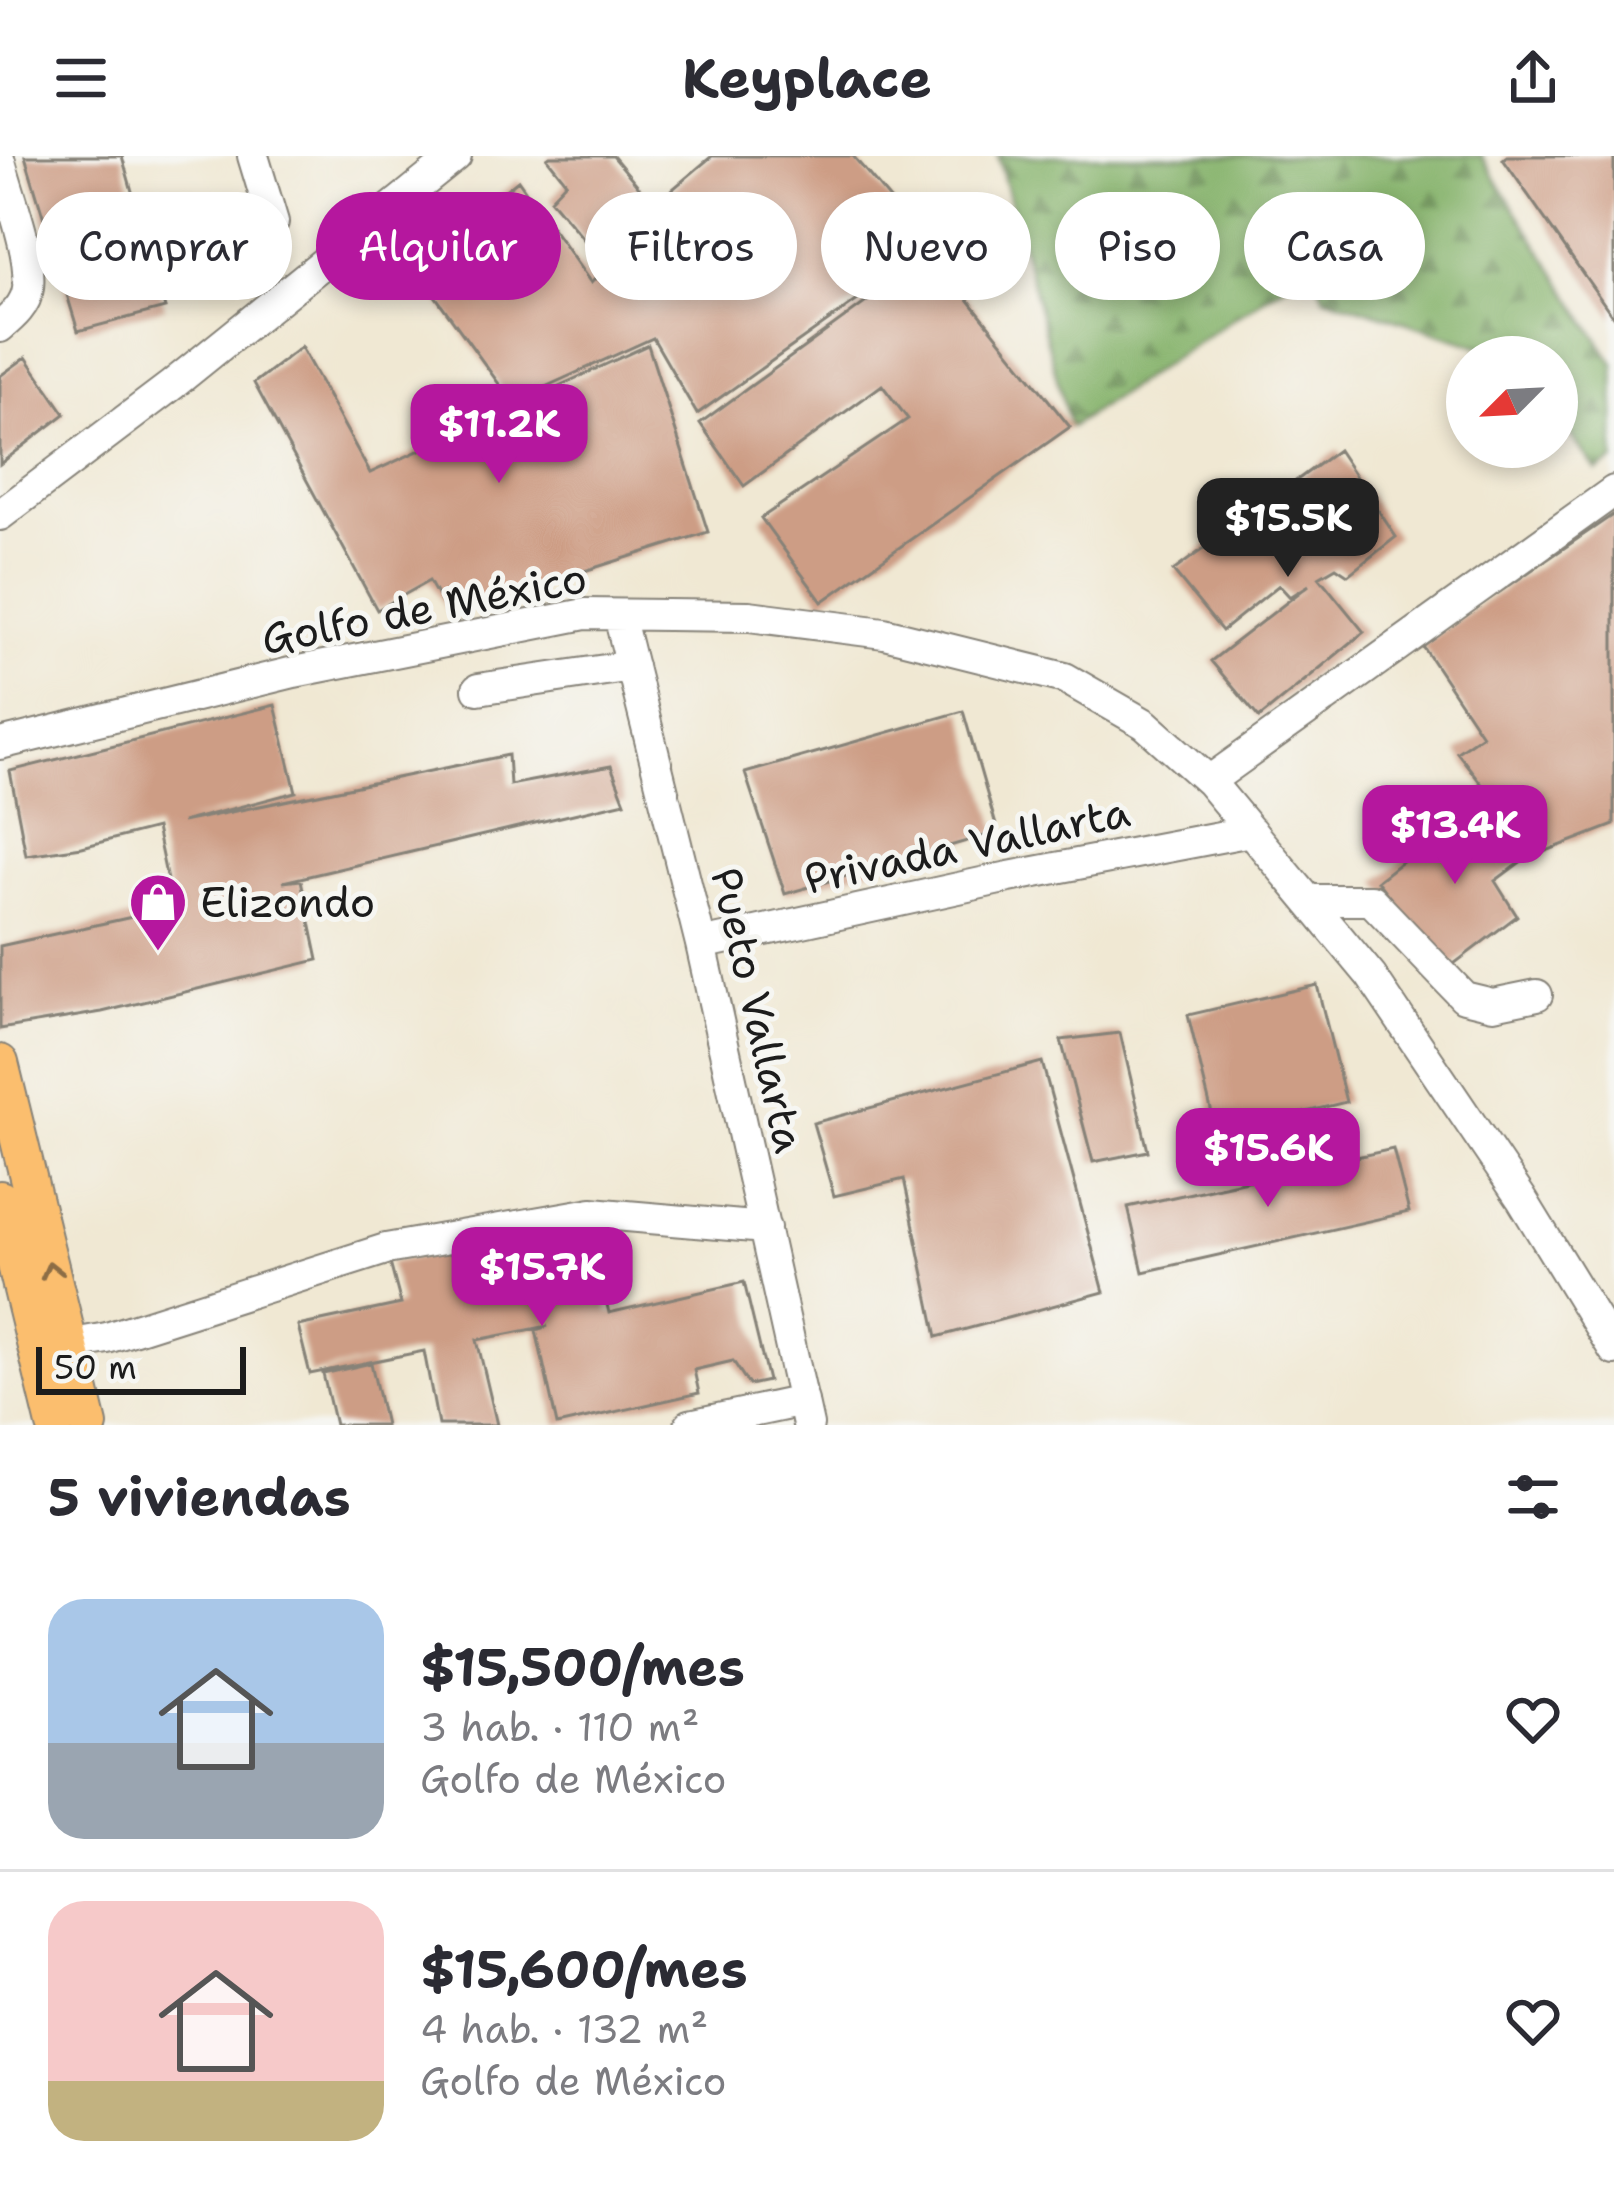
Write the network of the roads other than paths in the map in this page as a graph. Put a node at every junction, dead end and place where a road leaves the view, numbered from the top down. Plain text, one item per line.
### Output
1 (253, 156) edge
2 (456, 156) edge
3 (0, 161) edge
4 (264, 192) edge
5 (0, 327) edge
6 (1614, 491) edge
7 (0, 515) edge
8 (619, 615) junction
9 (632, 666) junction
10 (478, 689) dead end
11 (0, 744) edge
12 (1209, 781) junction
13 (1251, 831) junction
14 (1308, 900) junction
15 (701, 944) junction
16 (1537, 995) dead end
17 (0, 1063) edge
18 (0, 1199) edge
19 (764, 1228) junction
20 (54, 1347) junction
21 (1614, 1350) edge
22 (805, 1413) edge
23 (55, 1425) edge
24 (88, 1425) edge
25 (690, 1425) edge

1 - 4 street
2 - 7 street
3 - 5 street
6 - 12 street
8 - 9 street, Pueto Vallarta
8 - 11 street, Golfo de México
8 - 12 street, Golfo de México
9 - 10 street
9 - 15 street, Pueto Vallarta
12 - 13 street, Golfo de México
13 - 14 street, Golfo de México
13 - 15 street, Privada Vallarta
14 - 16 street
14 - 21 street, Golfo de México
15 - 19 street, Pueto Vallarta
20 -> 17 main road
18 - 20 main road
19 - 20 street
19 - 22 street, Pueto Vallarta
20 - 23 main road
20 - 24 main road
22 - 25 street

